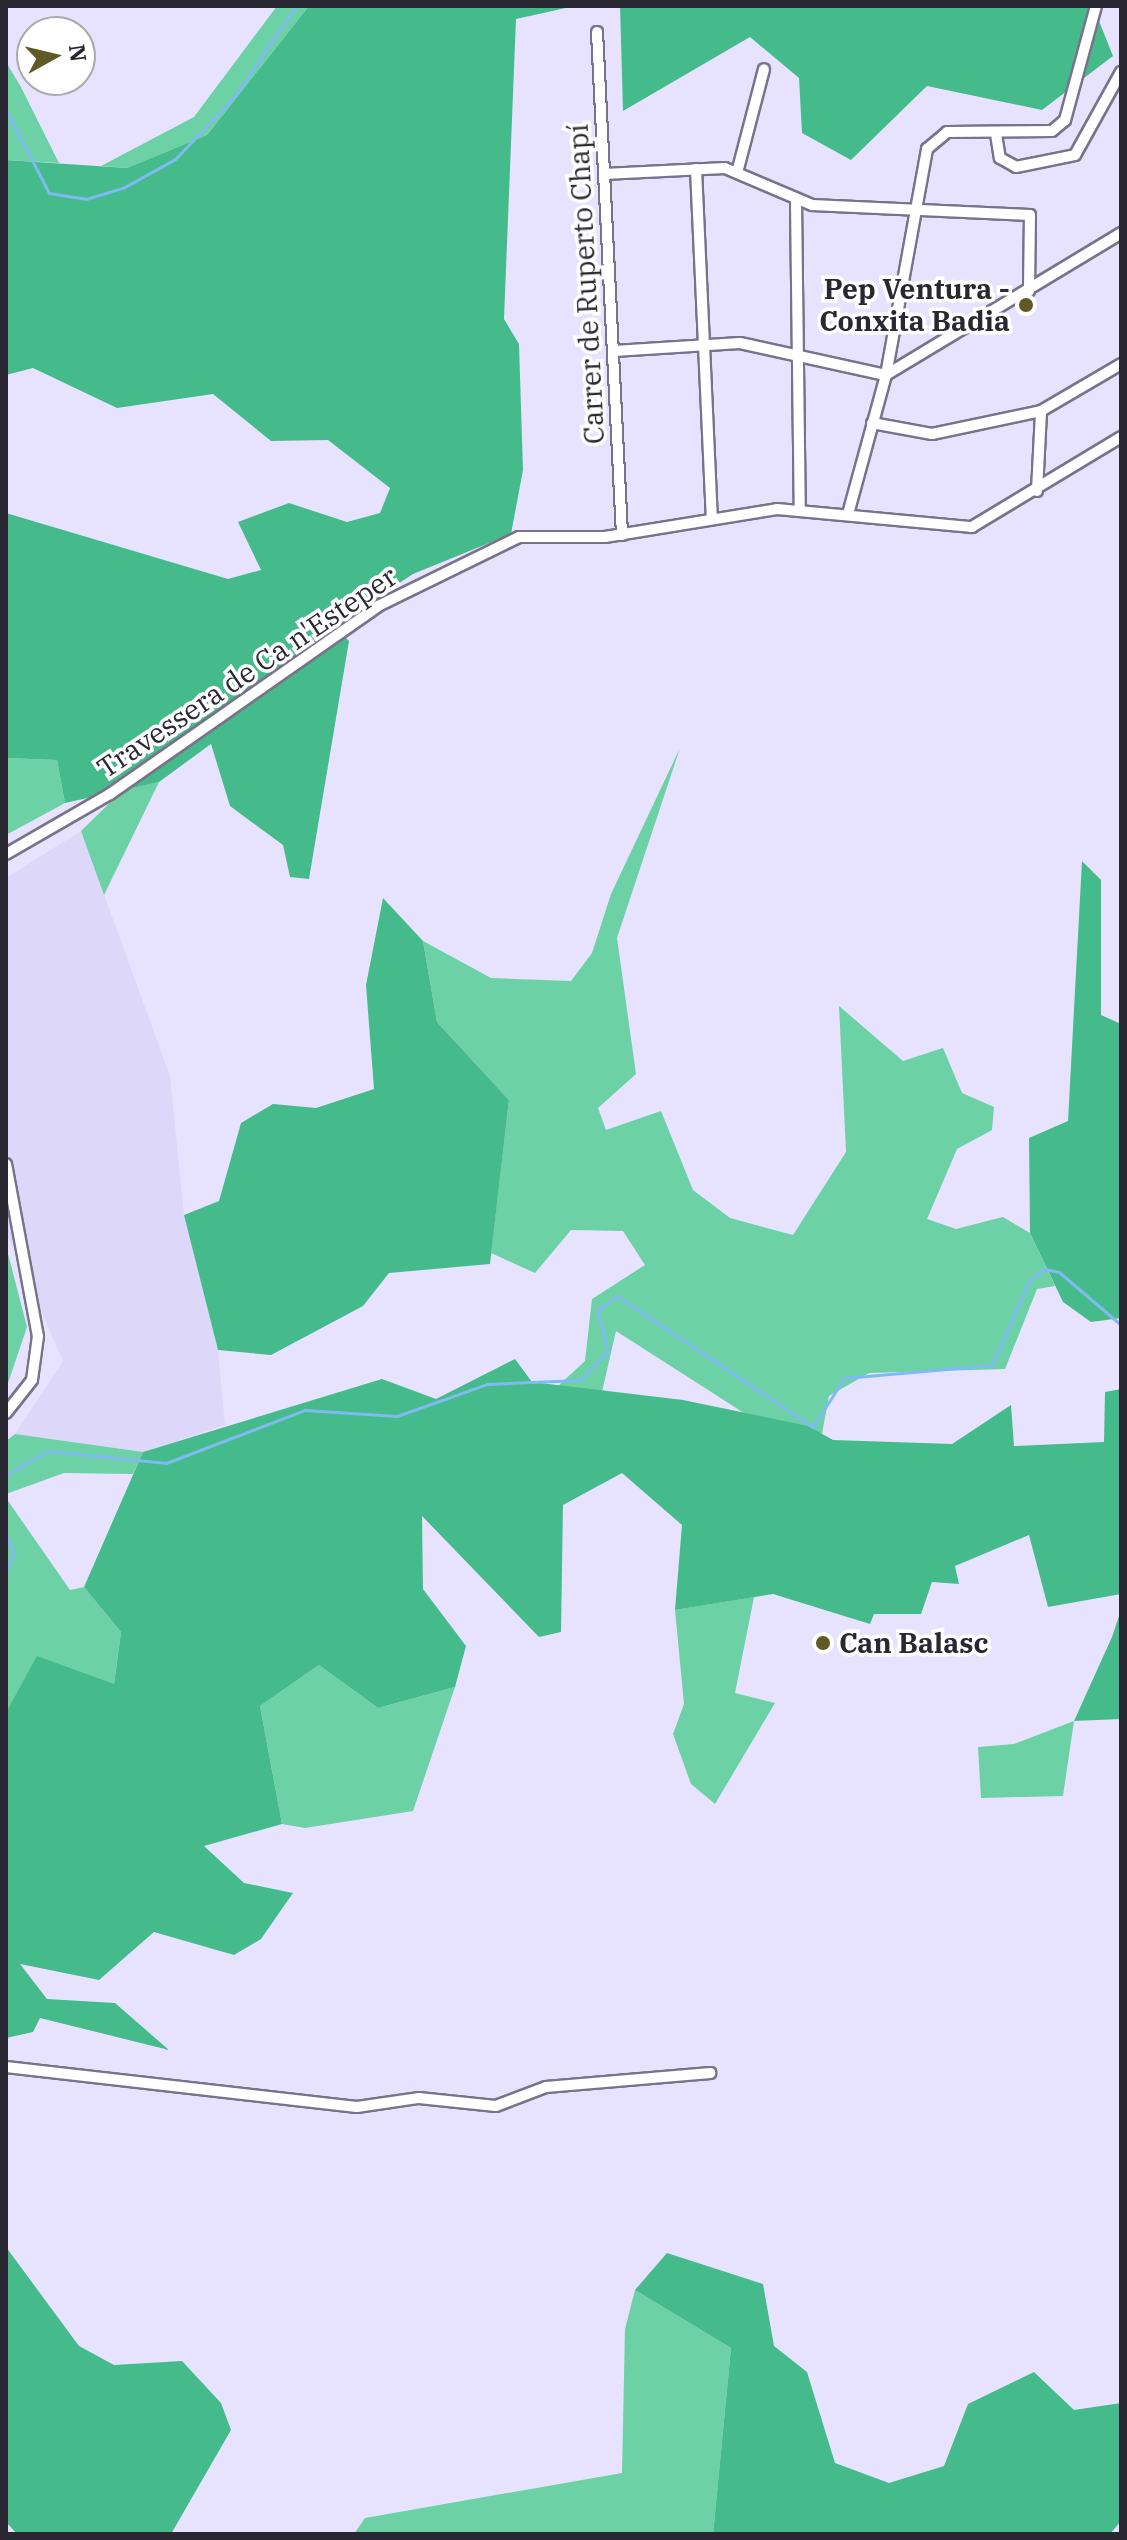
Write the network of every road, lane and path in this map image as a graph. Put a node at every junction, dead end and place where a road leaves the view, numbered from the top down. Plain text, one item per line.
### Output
1 (1096, 6) edge
2 (597, 32) dead end
3 (764, 69) dead end
4 (1121, 72) edge
5 (996, 134) junction
6 (696, 169) junction
7 (738, 169) junction
8 (604, 174) junction
9 (796, 201) junction
10 (917, 209) junction
11 (1121, 233) edge
12 (1029, 291) junction
13 (705, 344) junction
14 (614, 351) junction
15 (799, 355) junction
16 (1121, 364) edge
17 (886, 375) junction
18 (1041, 411) junction
19 (872, 423) junction
20 (1121, 437) edge
21 (1037, 491) junction
22 (800, 511) junction
23 (848, 514) junction
24 (712, 516) junction
25 (622, 535) junction
26 (6, 854) edge
27 (6, 1168) edge
28 (6, 1211) edge
29 (17, 1219) junction
30 (6, 1413) edge
31 (6, 2067) edge
32 (710, 2073) dead end

1 - 5 street
2 - 8 street, Carrer de Ruperto Chapí
3 - 7 street
4 - 5 street
5 - 10 street
6 - 7 street
6 - 8 street
6 - 13 street
7 - 9 street
8 - 14 street, Carrer de Ruperto Chapí
9 - 10 street
9 - 15 street
10 - 12 street
10 - 17 street
11 - 12 street
12 - 17 street
13 - 14 street
13 - 15 street
13 - 24 street
14 - 25 street, Carrer de Ruperto Chapí
15 - 17 street
15 - 22 street
16 - 18 street
17 - 19 street
18 - 19 street
18 - 21 street
19 - 23 street
20 - 21 street
21 - 23 street
22 - 23 street
22 - 24 street
24 - 25 street
25 - 26 street, Travessera de Ca n'Esteper
27 - 29 street
28 - 29 street
29 - 30 street
31 - 32 street

